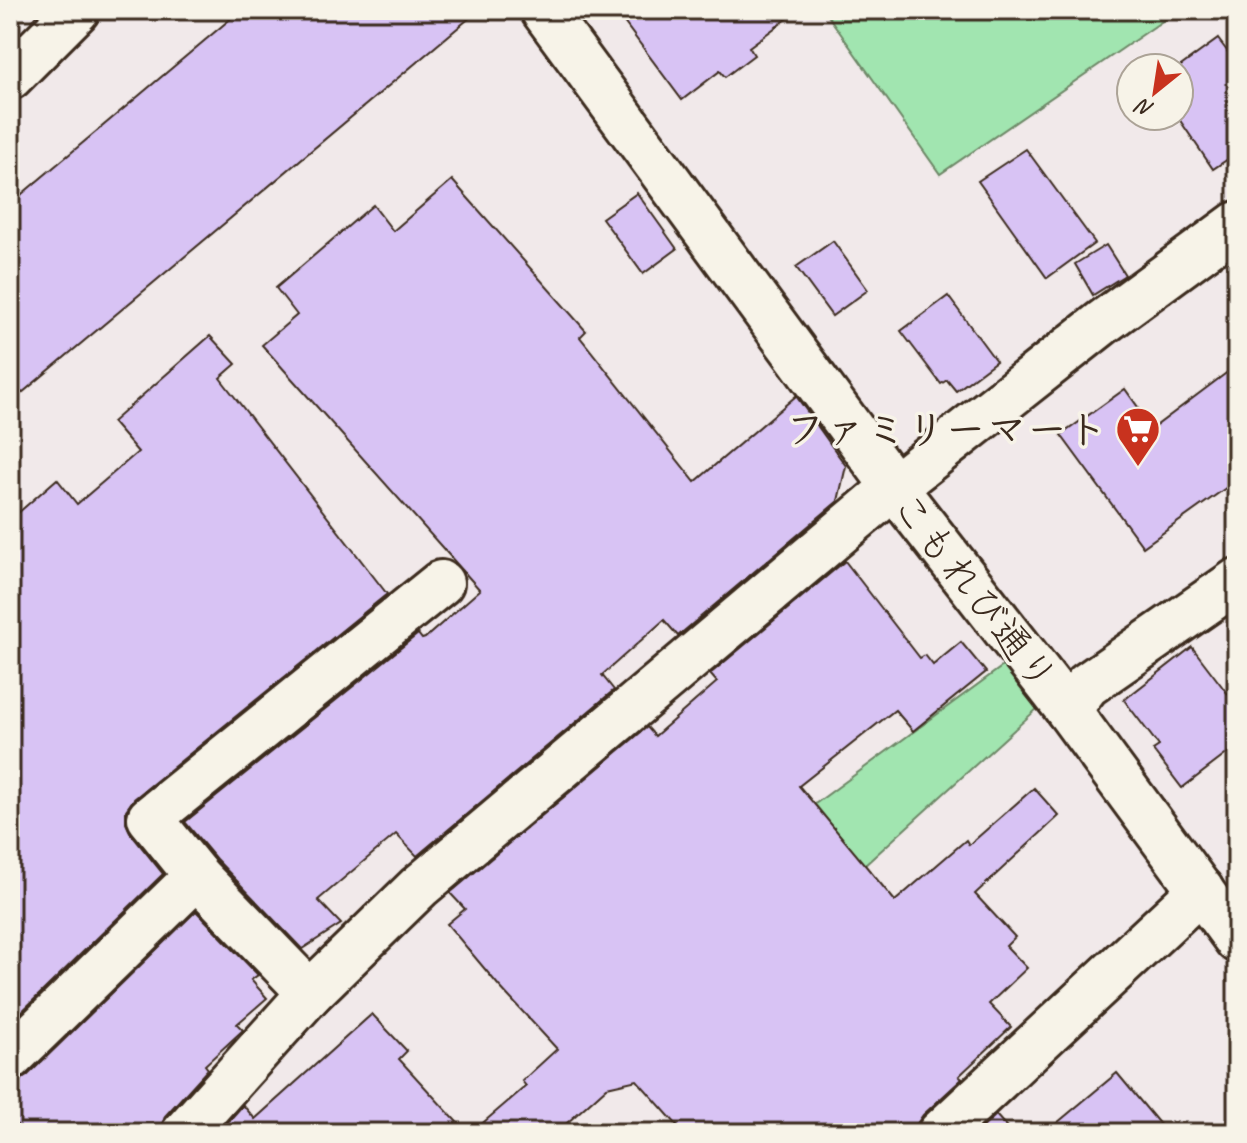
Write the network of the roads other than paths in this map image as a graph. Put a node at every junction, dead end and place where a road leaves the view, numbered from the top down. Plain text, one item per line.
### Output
1 (77, 10) edge
2 (543, 10) edge
3 (10, 77) edge
4 (1237, 224) edge
5 (894, 487) junction
6 (1237, 581) edge
7 (441, 583) dead end
8 (1068, 710) junction
9 (197, 876) junction
10 (1201, 890) junction
11 (1237, 940) edge
12 (310, 993) junction
13 (10, 1058) edge
14 (184, 1133) edge
15 (940, 1133) edge

1 - 3 street
2 - 5 street, こもれび通り
4 - 5 street
5 - 8 street, こもれび通り
5 - 12 street
6 - 8 street
7 - 9 street
8 - 10 street, こもれび通り
9 - 12 street
9 - 13 street
10 - 11 street, こもれび通り
10 - 15 street
12 - 14 street

